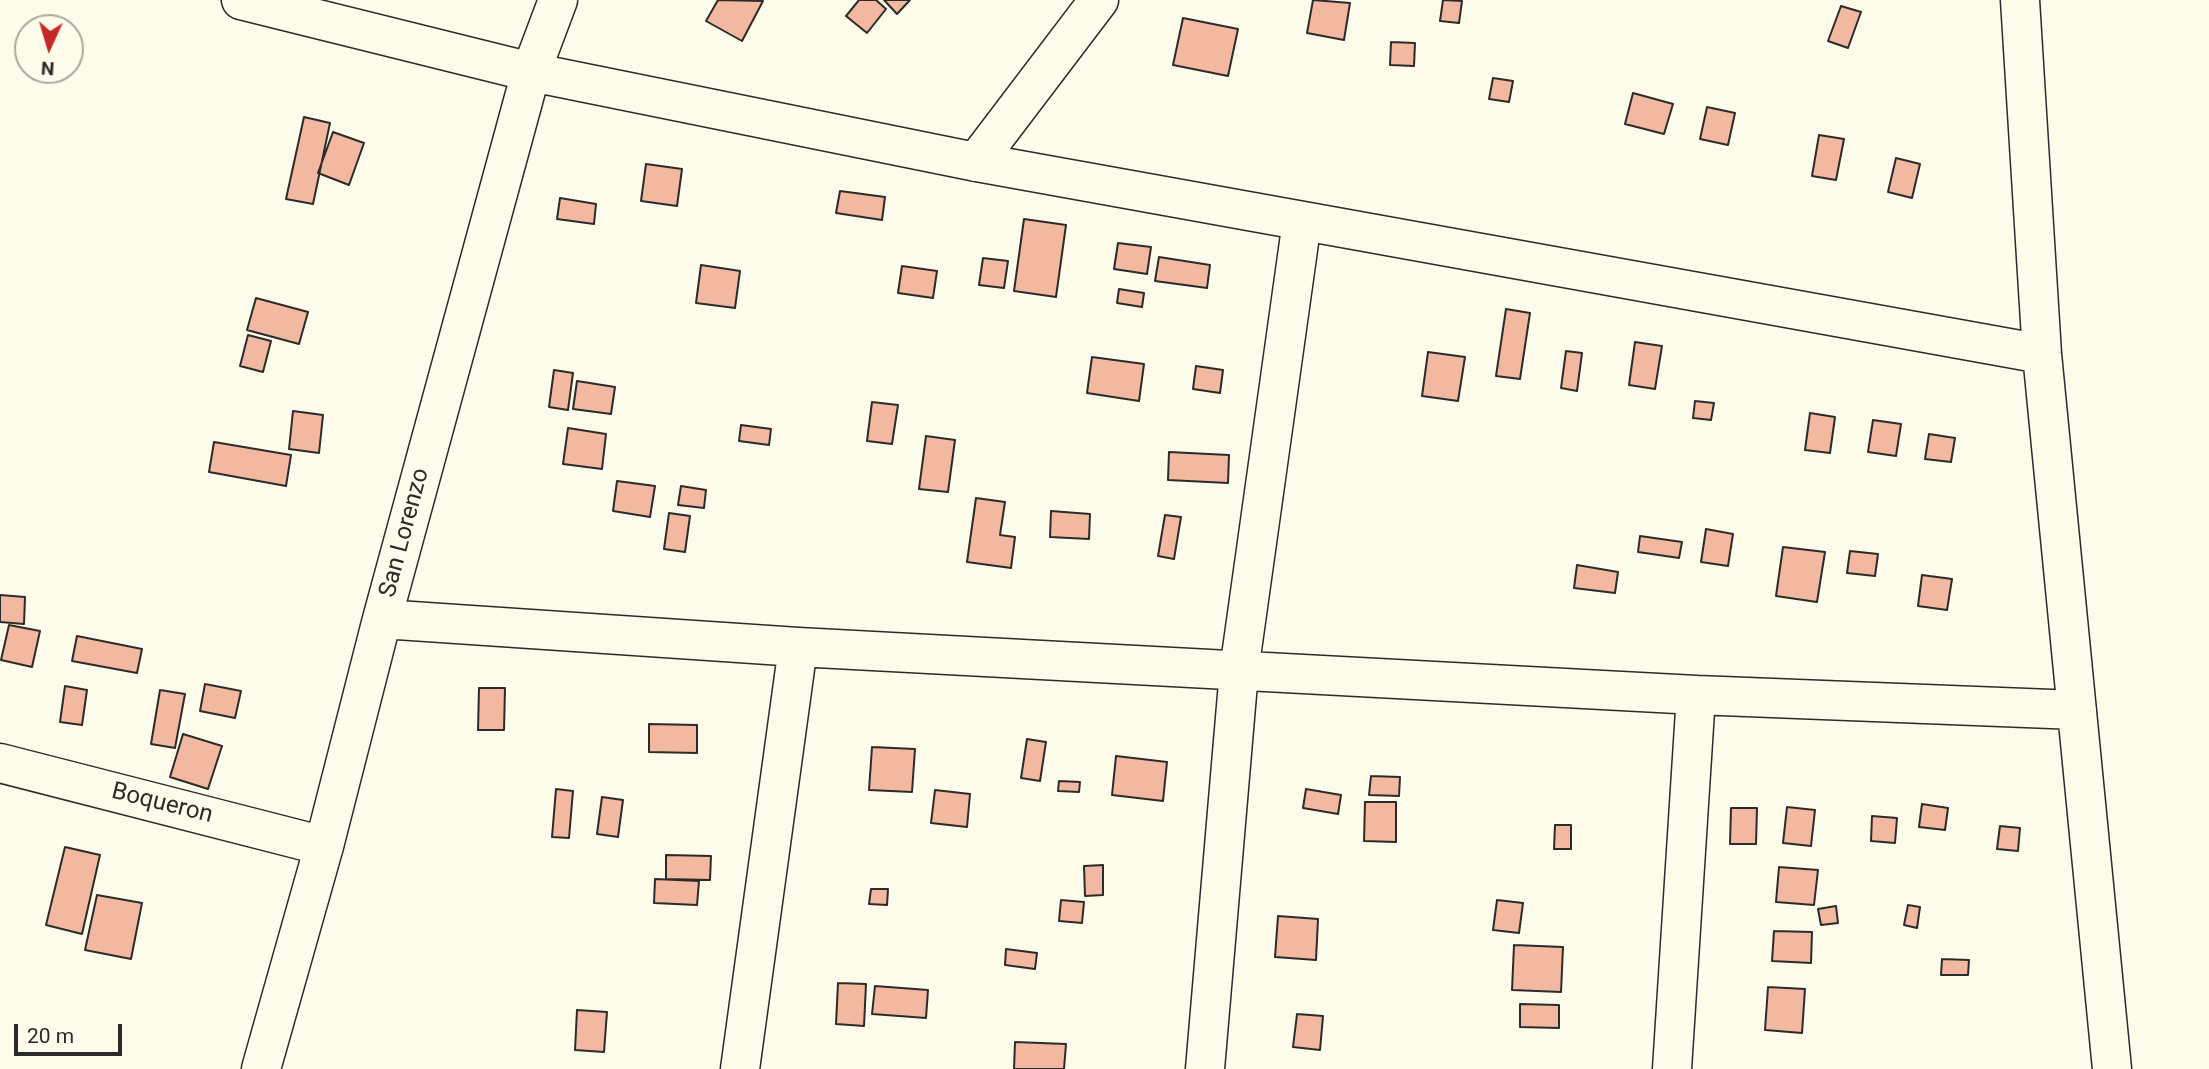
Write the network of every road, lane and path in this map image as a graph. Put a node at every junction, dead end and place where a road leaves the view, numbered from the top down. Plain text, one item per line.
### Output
1 (241, 0) edge
2 (558, 0) edge
3 (1099, 0) edge
4 (2020, 0) edge
5 (531, 72) junction
6 (975, 162) junction
7 (1302, 221) junction
8 (2042, 354) junction
9 (382, 619) junction
10 (799, 647) junction
11 (1239, 671) junction
12 (1696, 695) junction
13 (2077, 710) junction
14 (0, 763) edge
15 (324, 846) junction
16 (261, 1069) edge
17 (740, 1069) edge
18 (1205, 1069) edge
19 (1672, 1069) edge
20 (2112, 1069) edge

1 - 5 street
2 - 5 street, San Lorenzo
3 - 6 street
4 - 8 street
5 - 6 street
5 - 9 street, San Lorenzo
6 - 7 street
7 - 8 street
7 - 11 street
8 - 13 street
9 - 10 street
9 - 15 street, San Lorenzo
10 - 11 street
10 - 17 street
11 - 12 street
11 - 18 street
12 - 13 street
12 - 19 street
13 - 20 street
14 - 15 street, Boqueron
15 - 16 street, San Lorenzo

